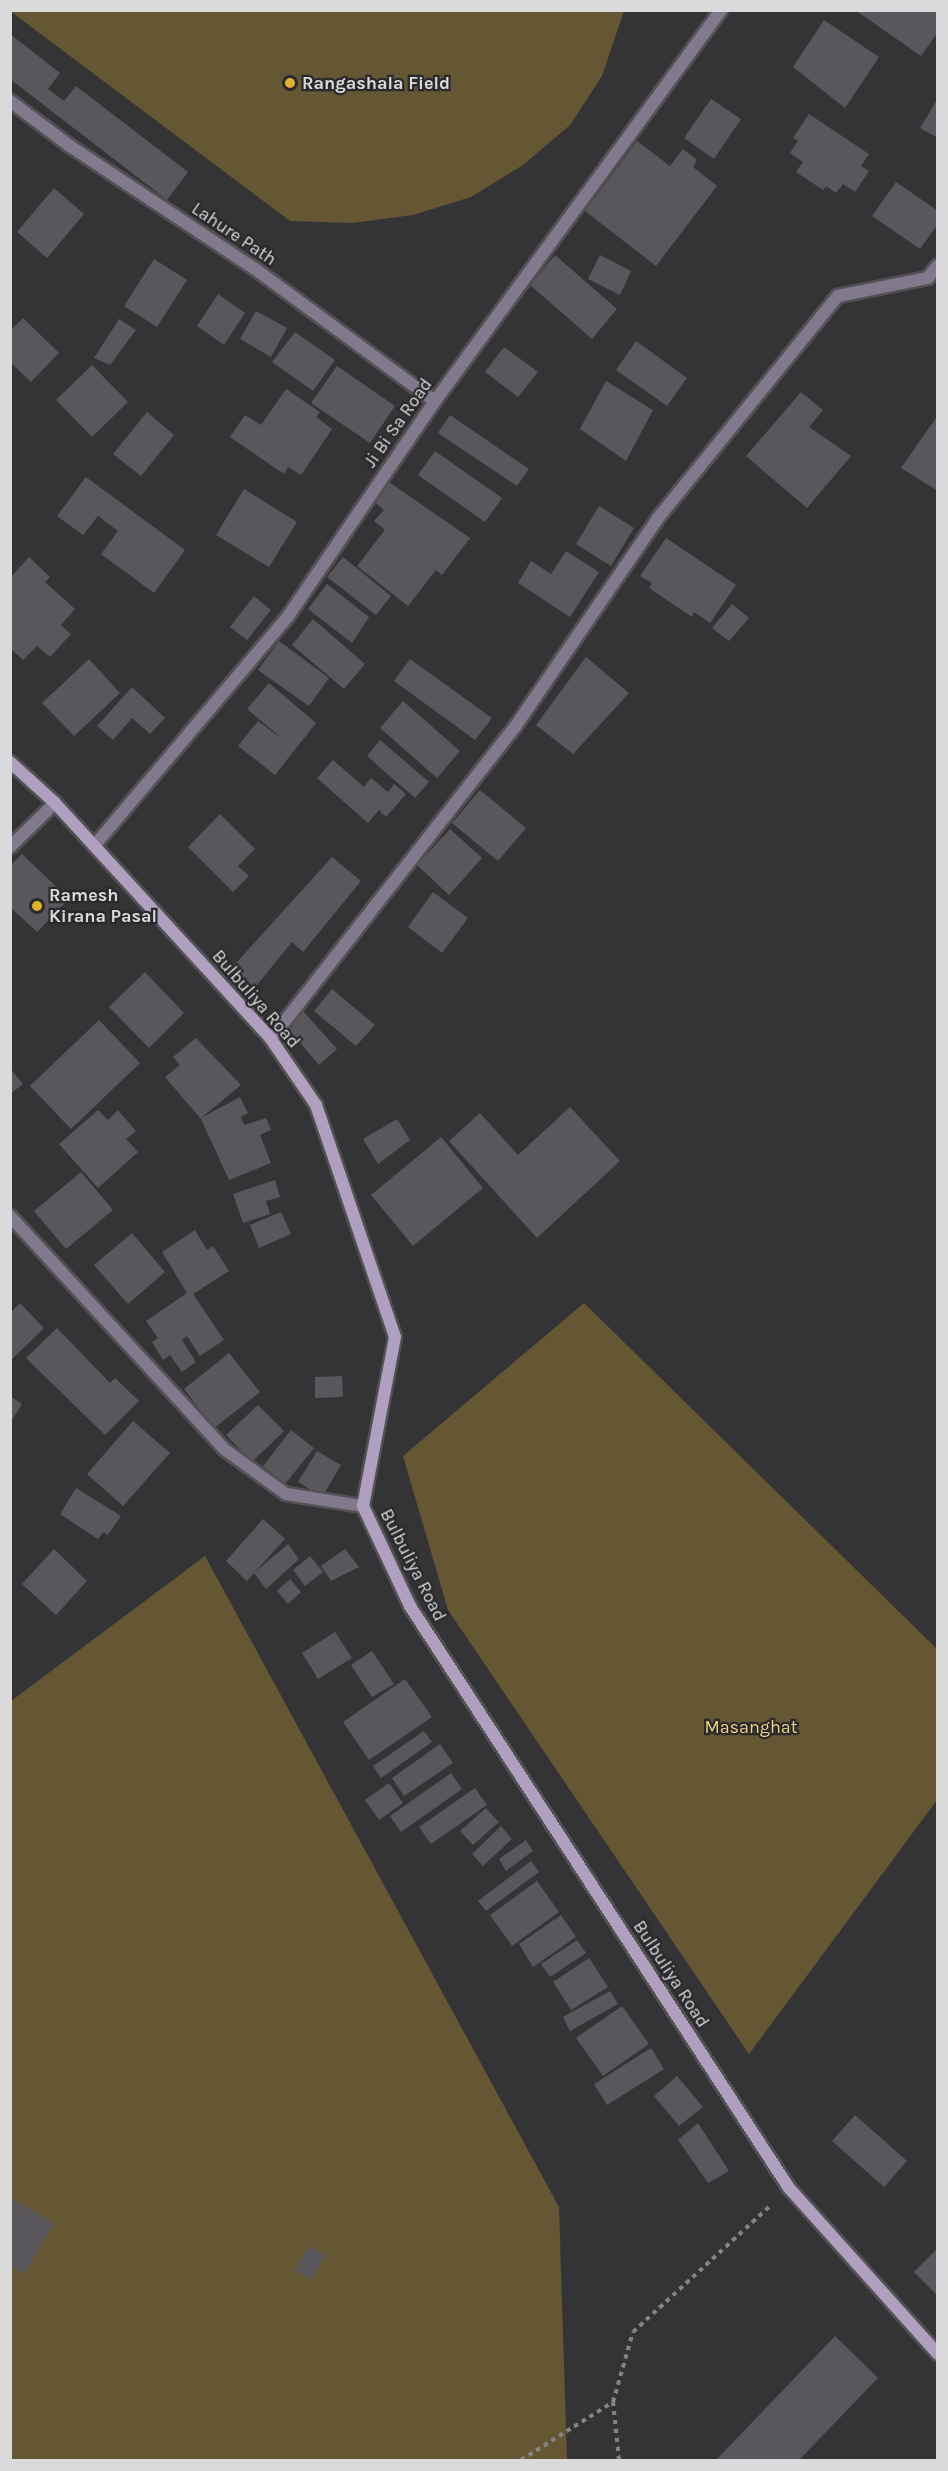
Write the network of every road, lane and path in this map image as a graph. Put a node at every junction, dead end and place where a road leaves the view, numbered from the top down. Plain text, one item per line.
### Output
1 (721, 10) edge
2 (10, 101) edge
3 (938, 266) edge
4 (435, 401) junction
5 (10, 762) edge
6 (55, 803) junction
7 (94, 846) junction
8 (10, 847) edge
9 (271, 1039) junction
10 (10, 1216) edge
11 (363, 1506) junction
12 (789, 2188) junction
13 (938, 2354) edge
14 (613, 2402) junction
15 (521, 2460) edge
16 (620, 2460) edge

1 - 4 street, Ji Bi Sa Road
2 - 4 street, Lahure Path
3 - 9 street
4 - 7 street, Ji Bi Sa Road
5 - 6 main road, Bulbuliya Road
6 - 7 main road, Bulbuliya Road
6 - 8 street
7 - 9 main road, Bulbuliya Road
9 - 11 main road, Bulbuliya Road
10 - 11 street
11 - 12 main road, Bulbuliya Road
12 - 13 main road, Bulbuliya Road
12 - 14 path
14 - 15 path
14 - 16 path

